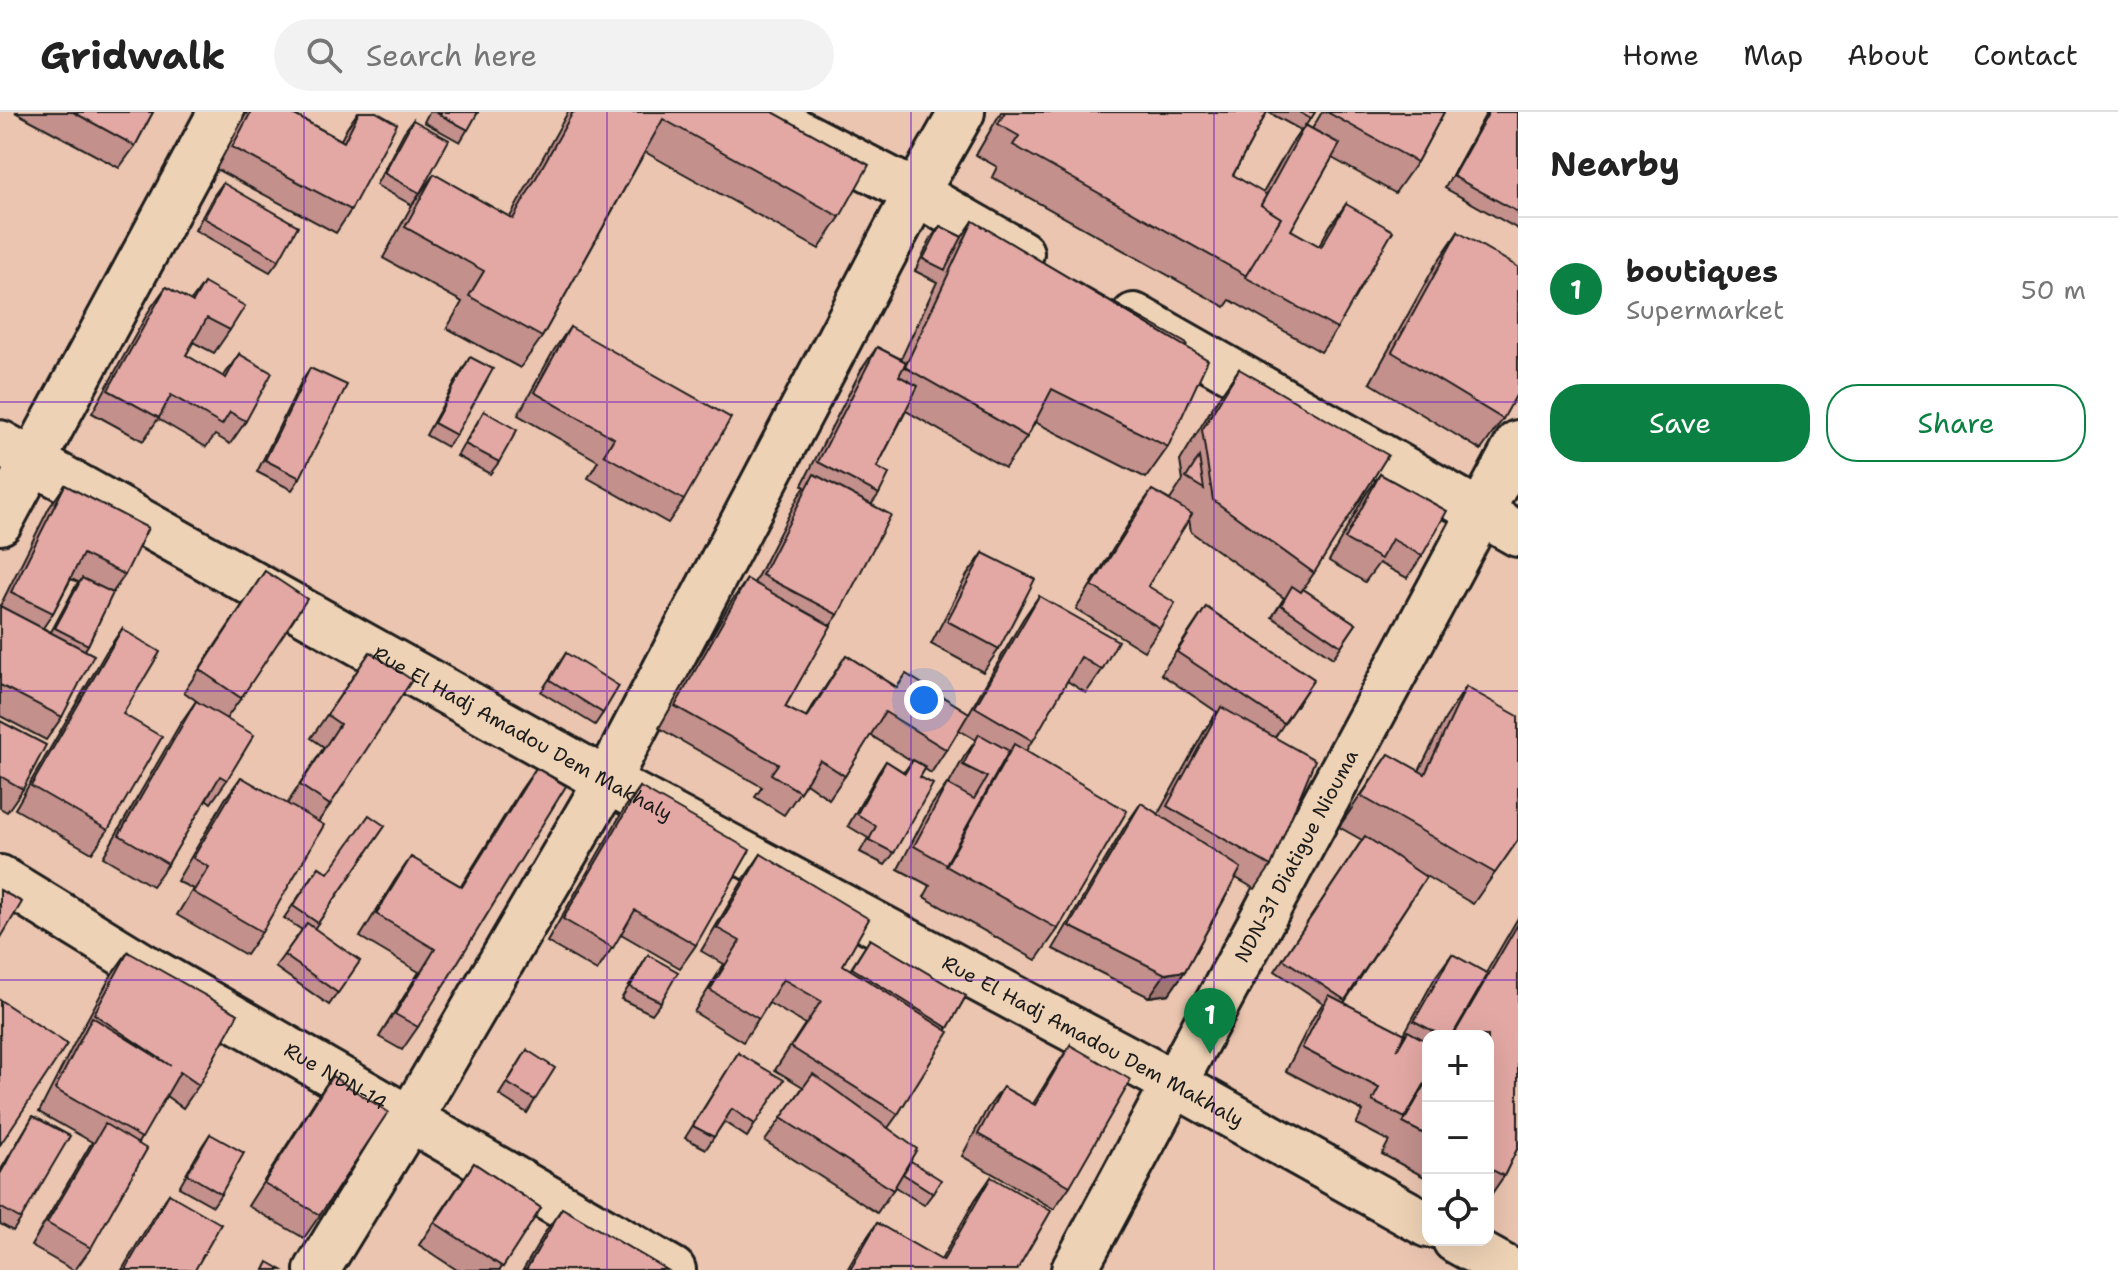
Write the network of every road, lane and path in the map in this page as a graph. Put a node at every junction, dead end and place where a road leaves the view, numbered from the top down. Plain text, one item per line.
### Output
1 (221, 112) edge
2 (759, 112) edge
3 (962, 112) edge
4 (916, 193) junction
5 (1053, 271) edge
6 (1095, 294) edge
7 (1518, 443) edge
8 (17, 452) edge
9 (1479, 512) junction
10 (0, 522) edge
11 (1518, 534) edge
12 (607, 781) junction
13 (0, 878) edge
14 (1175, 1084) junction
15 (409, 1120) junction
16 (1422, 1222) edge
17 (1466, 1246) edge
18 (317, 1270) edge
19 (673, 1270) edge
20 (1074, 1270) edge
21 (1509, 1270) edge

1 - 8 street
2 - 4 street
3 - 4 street
4 - 5 street
4 - 12 street
6 - 9 street
7 - 9 street, NDN-31 Diatigue Niouma
8 - 10 street
8 - 12 street, Rue El Hadj Amadou Dem Makhaly
9 - 11 street
9 - 14 street, NDN-31 Diatigue Niouma
12 - 14 street, Rue El Hadj Amadou Dem Makhaly
12 - 15 street
13 - 15 street, Rue NDN-14
14 - 16 street, Rue El Hadj Amadou Dem Makhaly
14 - 20 street, NDN-31 Diatigue Niouma
15 - 18 street
15 - 19 street, Rue NDN-14
17 - 21 street

